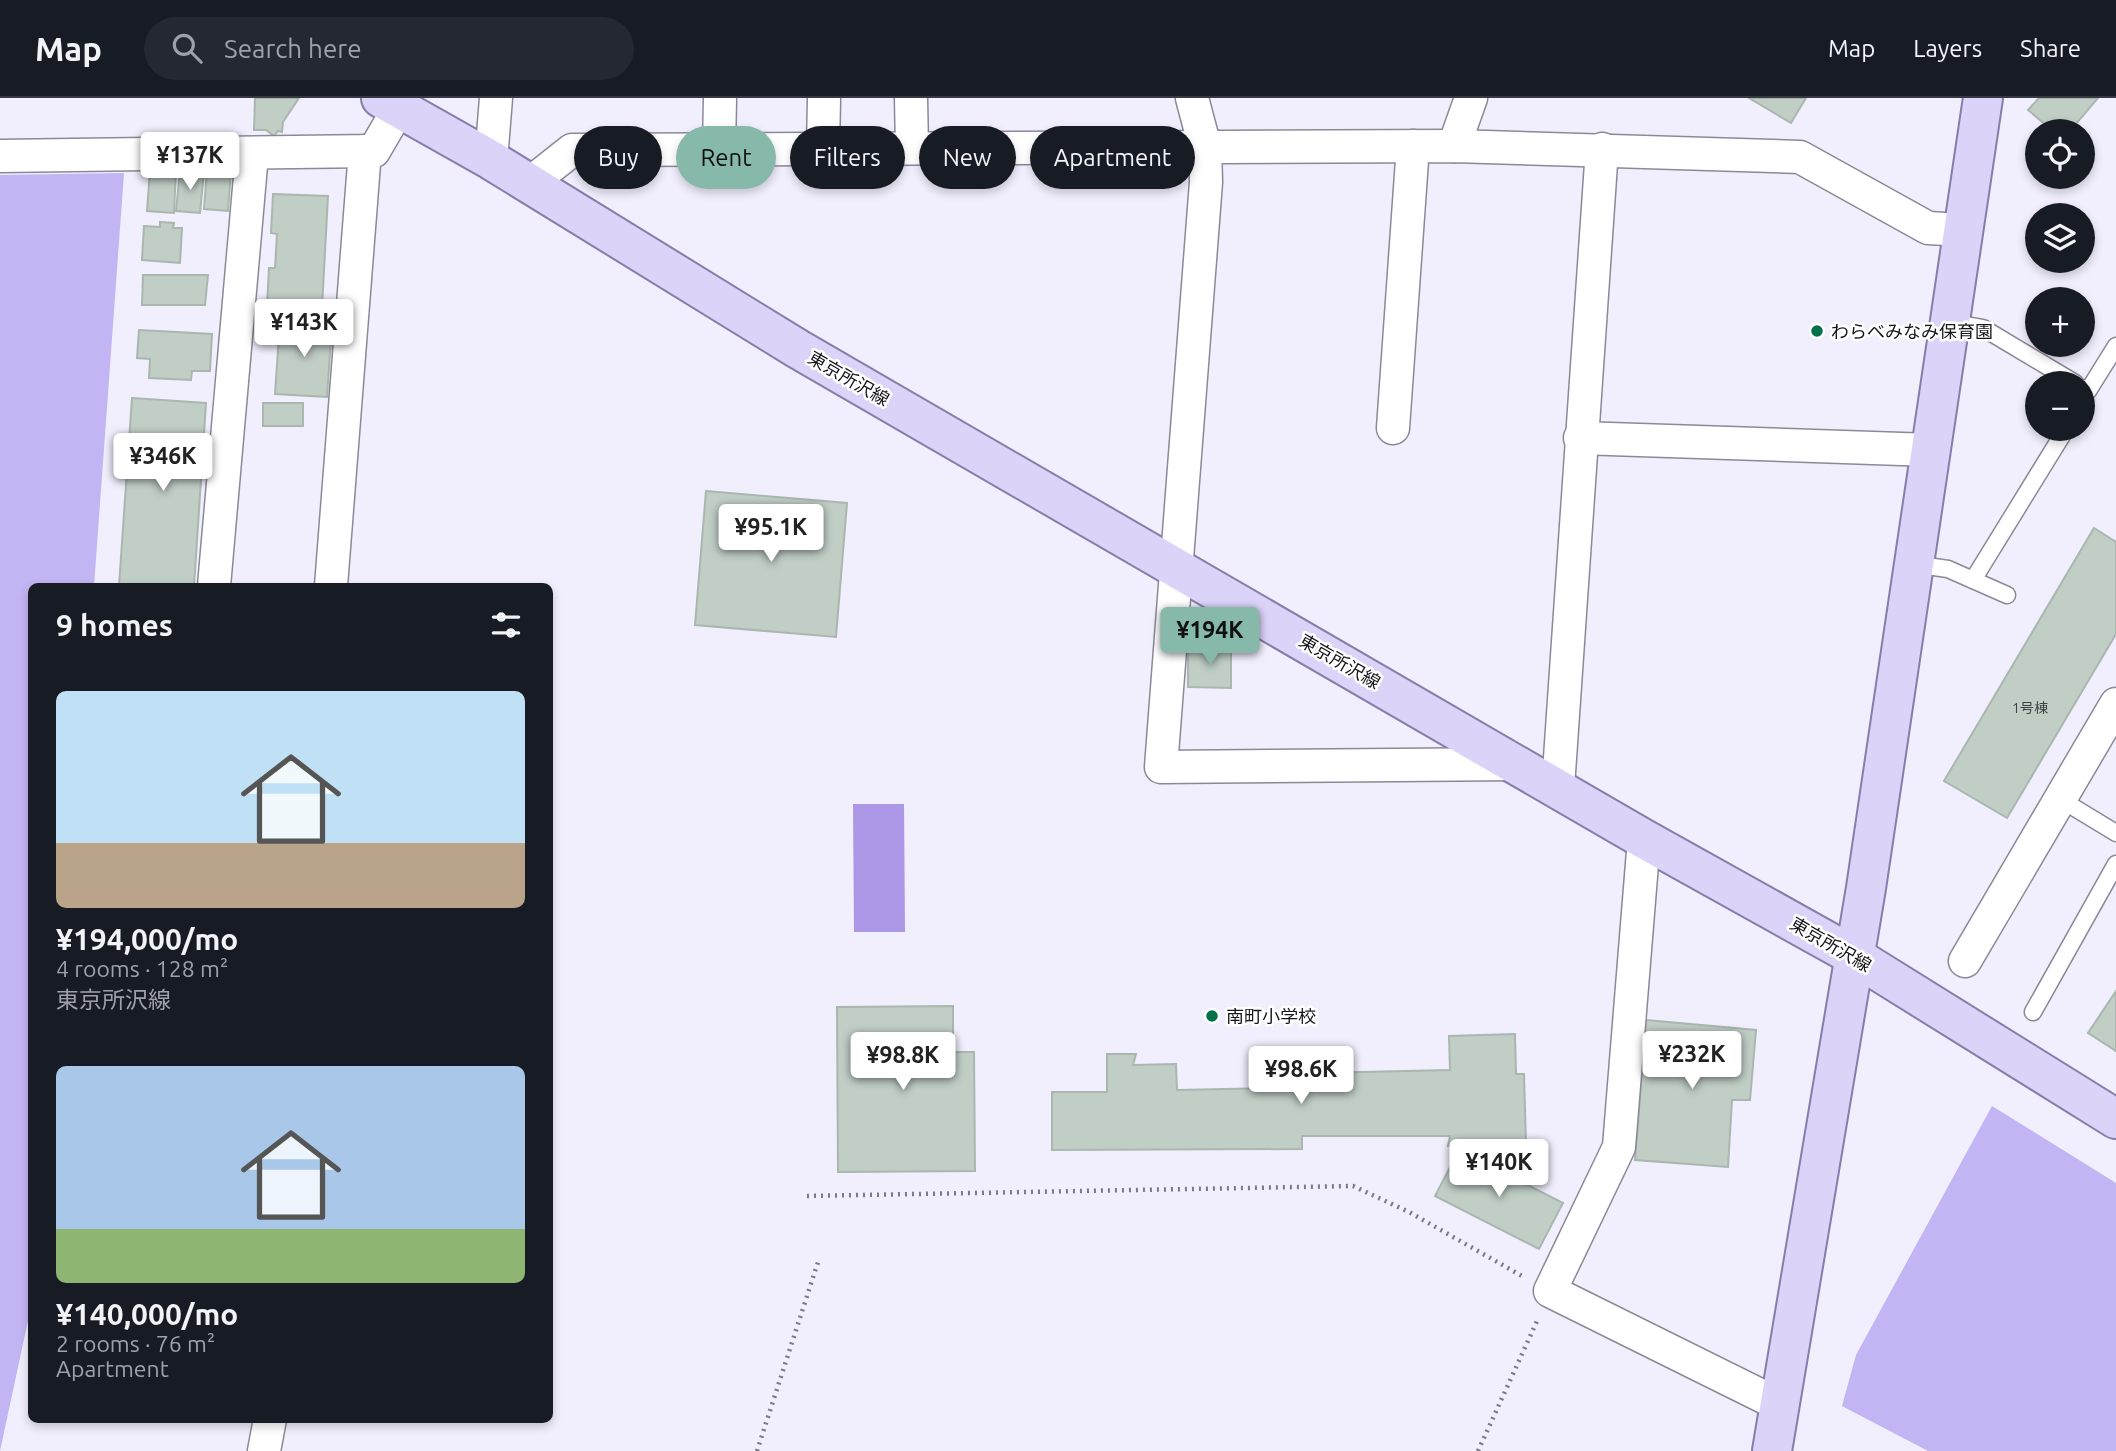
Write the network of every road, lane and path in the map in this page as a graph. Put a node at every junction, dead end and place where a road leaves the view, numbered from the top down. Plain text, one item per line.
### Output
1 (496, 98) edge
2 (720, 98) edge
3 (824, 98) edge
4 (911, 98) edge
5 (1192, 98) edge
6 (1471, 98) edge
7 (1983, 98) edge
8 (390, 103) edge
9 (719, 126) edge
10 (823, 126) edge
11 (1413, 146) junction
12 (1454, 146) junction
13 (1205, 147) junction
14 (905, 148) edge
15 (912, 148) junction
16 (676, 149) edge
17 (1602, 149) junction
18 (365, 151) junction
19 (252, 154) junction
20 (0, 156) edge
21 (491, 160) junction
22 (529, 184) junction
23 (1964, 230) junction
24 (1950, 322) junction
25 (2116, 346) edge
26 (2051, 371) edge
27 (2095, 374) edge
28 (1393, 428) dead end
29 (1580, 438) junction
30 (2059, 441) edge
31 (1931, 450) junction
32 (1913, 564) junction
33 (1178, 568) junction
34 (1973, 580) junction
35 (214, 583) edge
36 (331, 583) edge
37 (2007, 595) dead end
38 (2116, 704) edge
39 (1519, 764) junction
40 (1558, 787) junction
41 (2060, 799) junction
42 (2116, 833) edge
43 (1644, 839) junction
44 (2116, 864) edge
45 (1854, 956) junction
46 (1965, 961) dead end
47 (2033, 1012) dead end
48 (2116, 1119) edge
49 (807, 1196) dead end
50 (818, 1262) dead end
51 (1550, 1292) junction
52 (1780, 1405) junction
53 (269, 1423) edge
54 (264, 1451) edge
55 (757, 1451) edge
56 (1478, 1451) edge
57 (1772, 1451) edge

1 - 21 street
2 - 9 street
3 - 10 street
4 - 15 street
5 - 13 street
6 - 12 street
7 - 23 main road
8 - 18 street
8 - 21 main road, 東京所沢線
11 - 12 street
11 - 13 street
11 - 28 street
12 - 17 street
13 - 15 street
13 - 33 street
14 - 15 street
16 - 22 street
17 - 23 street
17 - 29 street
18 - 19 street
18 - 36 street
19 - 20 street
19 - 35 street
21 - 22 main road, 東京所沢線
22 - 33 main road, 東京所沢線
23 - 24 main road
24 - 26 lane
24 - 31 main road
25 - 27 lane
29 - 31 street
29 - 40 street
30 - 34 lane
31 - 32 main road
32 - 34 lane
32 - 45 main road
33 - 39 main road, 東京所沢線
33 - 39 street
34 - 37 lane
38 - 41 street
39 - 40 main road, 東京所沢線
40 - 43 main road, 東京所沢線
41 - 42 lane
41 - 46 street
43 - 45 main road, 東京所沢線
43 - 51 street
44 - 47 lane
45 - 48 main road, 東京所沢線
45 - 52 main road
49 - 51 path
50 - 55 path
51 - 52 street
51 - 56 path
52 - 57 main road
53 - 54 street

